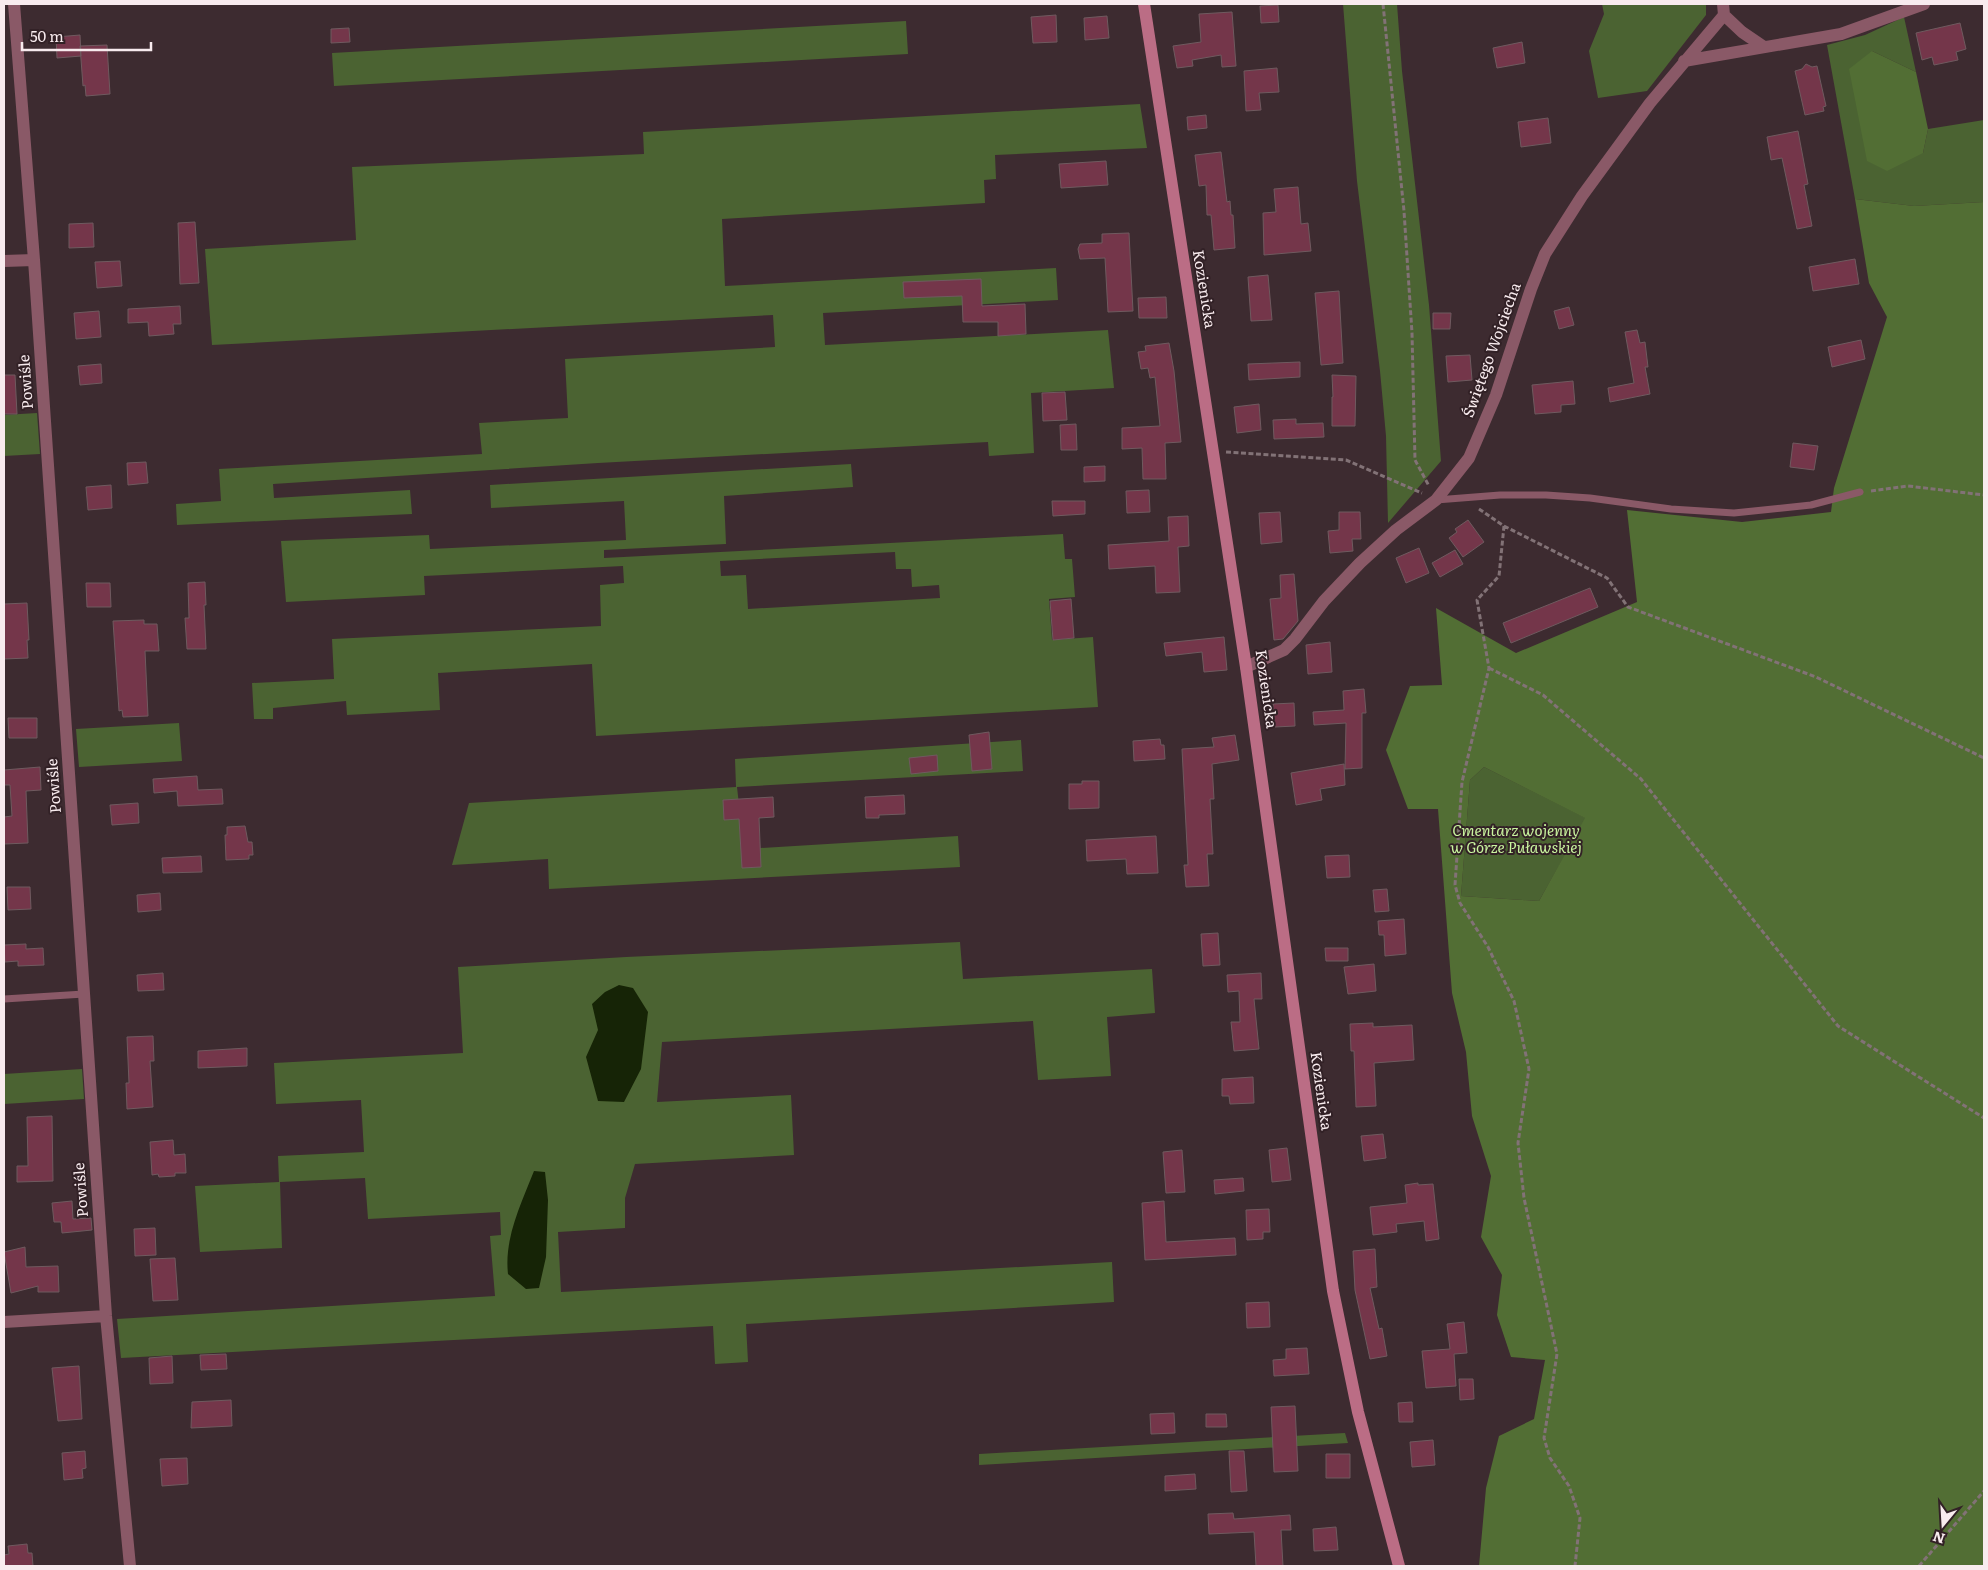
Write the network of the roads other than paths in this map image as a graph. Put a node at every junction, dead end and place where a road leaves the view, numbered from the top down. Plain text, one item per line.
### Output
1 (14, 4) edge
2 (1144, 4) edge
3 (1924, 4) edge
4 (1724, 9) edge
5 (1764, 47) junction
6 (1684, 61) junction
7 (34, 260) junction
8 (4, 261) edge
9 (1860, 492) road end
10 (1436, 500) junction
11 (1246, 667) junction
12 (84, 994) junction
13 (4, 999) edge
14 (106, 1316) junction
15 (4, 1322) edge
16 (130, 1566) edge
17 (1399, 1566) edge

1 - 7 street, Powiśle
2 - 11 main road, Kozienicka
3 - 5 street
4 - 5 street
4 - 6 street, Świętego Wojciecha
5 - 6 street
6 - 10 street, Świętego Wojciecha
7 - 8 street
7 - 12 street, Powiśle
9 - 10 lane
10 - 11 street, Świętego Wojciecha
11 - 17 main road, Kozienicka
12 - 13 lane
12 - 14 street, Powiśle
14 - 15 street
14 - 16 street, Powiśle

